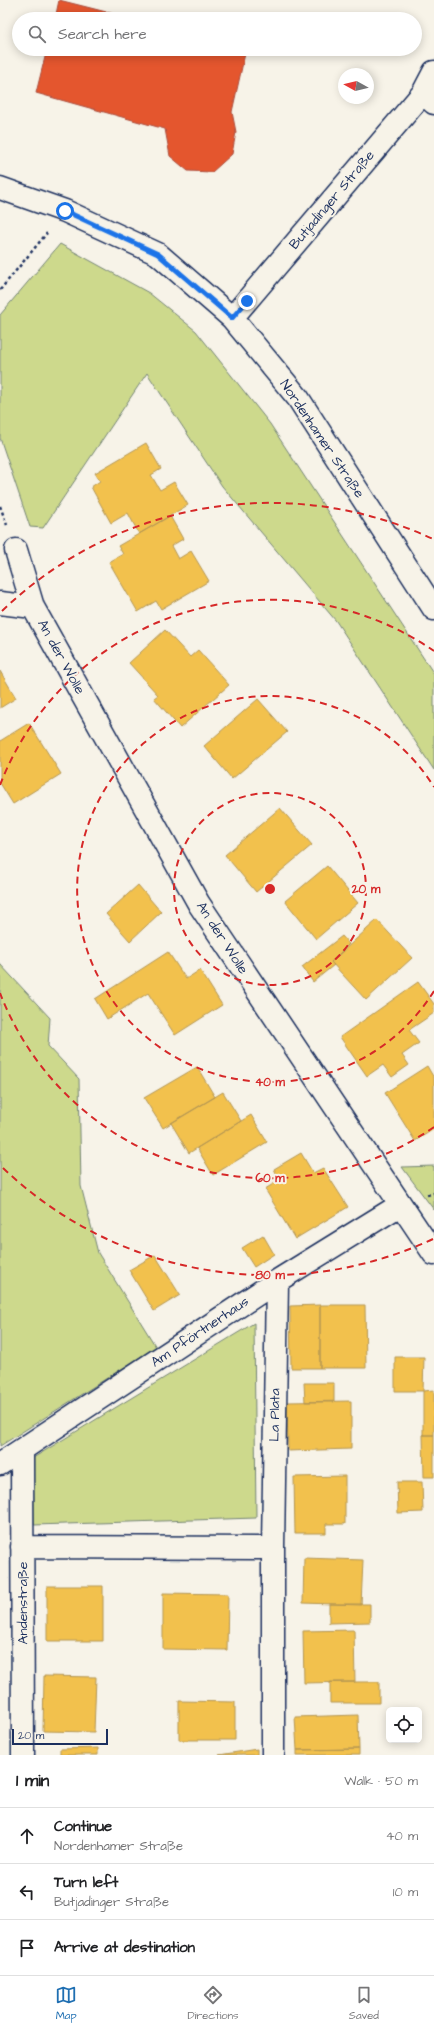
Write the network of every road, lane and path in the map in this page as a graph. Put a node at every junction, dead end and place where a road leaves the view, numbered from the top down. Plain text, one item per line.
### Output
1 (434, 72) edge
2 (428, 98) edge
3 (0, 188) edge
4 (65, 211) junction
5 (0, 290) edge
6 (232, 318) junction
7 (16, 550) dead end
8 (0, 603) edge
9 (33, 607) junction
10 (434, 609) edge
11 (400, 1205) junction
12 (434, 1254) edge
13 (277, 1281) junction
14 (22, 1450) junction
15 (0, 1464) edge
16 (22, 1547) junction
17 (273, 1548) junction
18 (23, 1755) edge
19 (273, 1755) edge

1 - 2 street, Butjadinger Straße
2 - 6 street, Butjadinger Straße
3 - 4 street, Nordenhamer Straße
4 - 5 path
4 - 6 street, Nordenhamer Straße
6 - 10 street, Nordenhamer Straße
7 - 9 street, An der Wolle
8 - 9 street, An der Wolle
9 - 11 street, An der Wolle
11 - 12 street, An der Wolle
11 - 13 street, Am Pförtnerhaus
13 - 14 street, Am Pförtnerhaus
13 - 17 street, La Plata
14 - 15 street, Am Pförtnerhaus
14 - 16 street, Andenstraße
16 - 17 street
16 - 18 street, Andenstraße
17 - 19 street, La Plata

